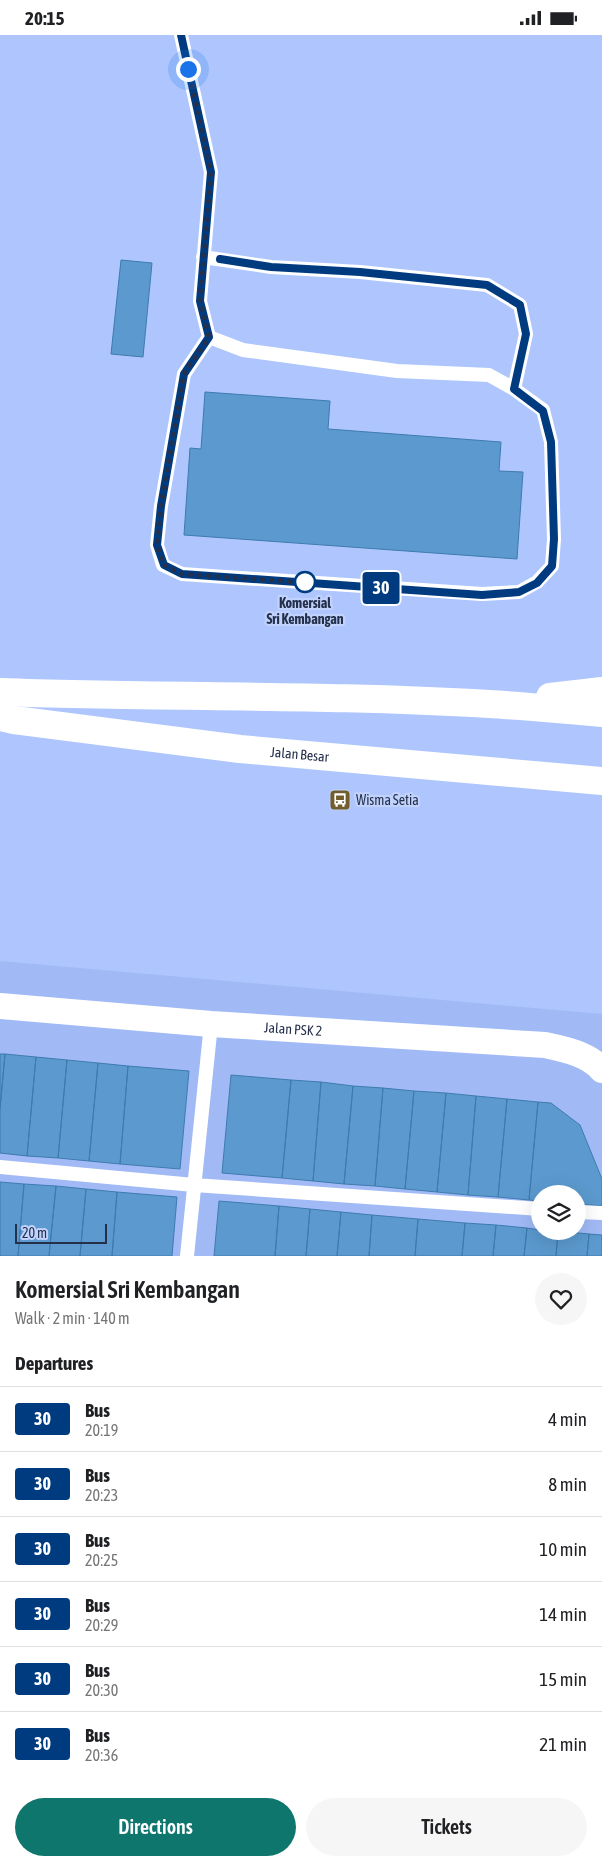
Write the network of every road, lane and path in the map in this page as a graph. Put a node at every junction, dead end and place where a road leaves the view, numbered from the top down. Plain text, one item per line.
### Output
1 (181, 35) edge
2 (203, 257) junction
3 (209, 337) junction
4 (514, 389) junction
5 (602, 691) edge
6 (0, 692) edge
7 (489, 703) junction
8 (602, 713) edge
9 (0, 717) edge
10 (547, 775) junction
11 (602, 781) edge
12 (602, 799) edge
13 (0, 1006) edge
14 (210, 1024) junction
15 (592, 1064) edge
16 (0, 1167) edge
17 (194, 1185) junction
18 (531, 1208) edge
19 (586, 1212) edge
20 (602, 1213) edge
21 (187, 1256) edge

1 - 2 lane
2 - 3 lane
2 - 4 lane
3 - 4 lane
3 - 4 lane
5 - 7 main road
6 - 7 main road
7 - 8 main road
9 - 10 main road, Jalan Besar
10 - 11 main road, Jalan Besar
10 - 12 main road
13 - 14 street, Jalan PSK 2
14 - 15 street, Jalan PSK 2
14 - 17 lane
16 - 17 lane
17 - 18 lane
17 - 21 lane
19 - 20 lane

